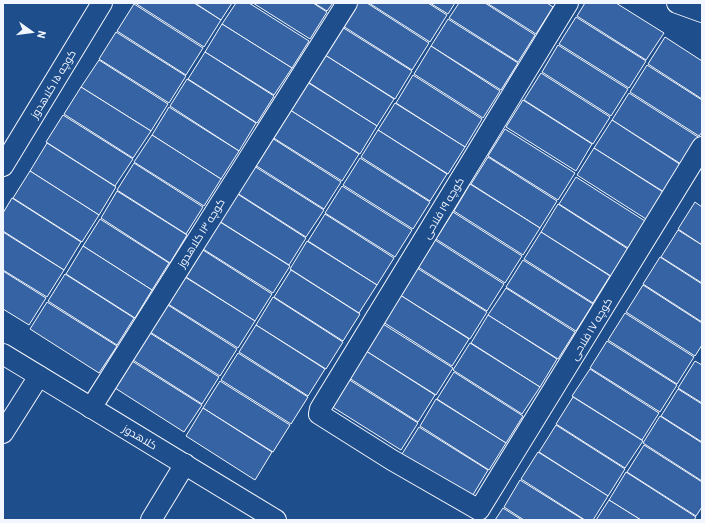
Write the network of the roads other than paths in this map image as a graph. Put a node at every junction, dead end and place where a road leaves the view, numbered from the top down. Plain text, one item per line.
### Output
1 (102, 3) edge
2 (347, 3) edge
3 (568, 3) edge
4 (677, 3) edge
5 (702, 12) edge
6 (702, 148) edge
7 (3, 166) edge
8 (3, 354) edge
9 (39, 376) junction
10 (91, 408) junction
11 (3, 434) edge
12 (184, 464) junction
13 (479, 510) joint
14 (151, 520) edge
15 (276, 520) edge

1 - 7 street, کوچه ۱۵ کلاهدوز
2 - 10 street, کوچه ۱۳ کلاهدوز
3 - 13 street, کوچه ۱۹ فلاحی
4 - 5 street
6 - 13 street, کوچه ۱۷ فلاحی
8 - 9 street, کلاهدوز
9 - 10 street, کلاهدوز
9 - 11 street
10 - 12 street, کلاهدوز
12 - 14 street
12 - 15 street, کلاهدوز

